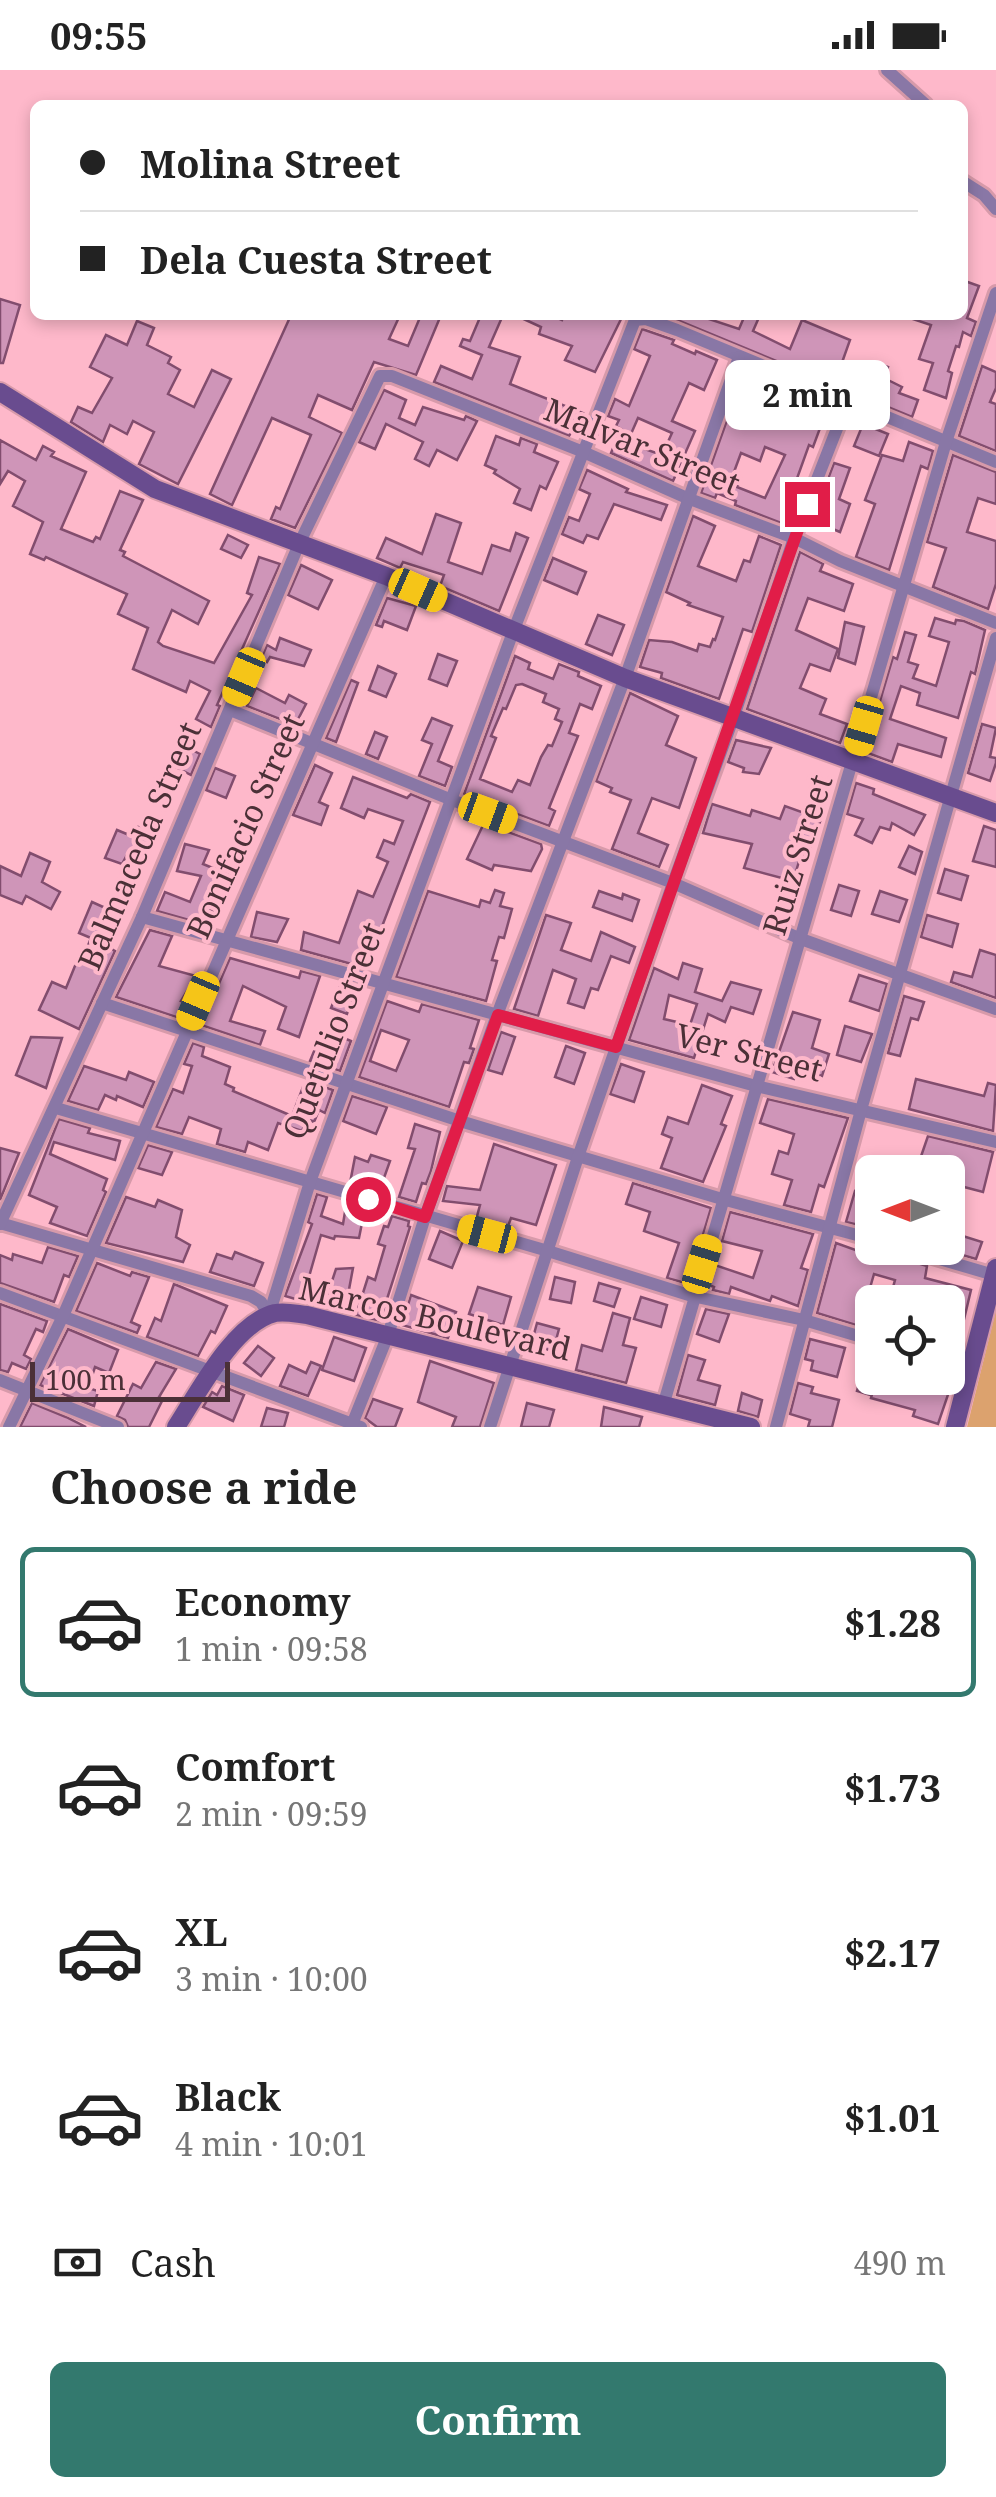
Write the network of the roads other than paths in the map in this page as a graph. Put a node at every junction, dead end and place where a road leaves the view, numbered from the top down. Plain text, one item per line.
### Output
1 (887, 70) edge
2 (920, 100) edge
3 (968, 185) edge
4 (996, 209) edge
5 (996, 293) edge
6 (991, 318) edge
7 (637, 320) edge
8 (644, 320) edge
9 (739, 358) junction
10 (376, 379) joint
11 (0, 392) edge
12 (847, 403) junction
13 (946, 442) junction
14 (581, 451) junction
15 (996, 462) edge
16 (687, 498) junction
17 (794, 538) junction
18 (300, 544) junction
19 (386, 576) junction
20 (905, 585) junction
21 (996, 623) edge
22 (512, 632) junction
23 (996, 638) edge
24 (625, 678) junction
25 (230, 710) junction
26 (733, 719) junction
27 (312, 744) junction
28 (854, 762) junction
29 (952, 796) junction
30 (452, 800) junction
31 (996, 812) edge
32 (561, 840) junction
33 (673, 883) junction
34 (142, 917) junction
35 (801, 939) junction
36 (225, 940) junction
37 (901, 972) junction
38 (384, 985) junction
39 (102, 1003) junction
40 (996, 1009) edge
41 (498, 1015) junction
42 (185, 1032) junction
43 (616, 1047) junction
44 (346, 1086) junction
45 (756, 1086) junction
46 (56, 1108) junction
47 (860, 1110) junction
48 (460, 1121) junction
49 (144, 1134) junction
50 (996, 1142) edge
51 (578, 1157) junction
52 (310, 1182) junction
53 (722, 1199) junction
54 (425, 1217) junction
55 (0, 1224) edge
56 (830, 1226) junction
57 (855, 1234) edge
58 (92, 1249) junction
59 (548, 1251) junction
60 (965, 1264) edge
61 (995, 1272) edge
62 (0, 1293) edge
63 (692, 1296) junction
64 (269, 1315) junction
65 (64, 1316) junction
66 (804, 1320) junction
67 (388, 1335) junction
68 (855, 1335) edge
69 (965, 1365) edge
70 (510, 1366) junction
71 (971, 1367) junction
72 (211, 1373) junction
73 (0, 1380) edge
74 (26, 1391) junction
75 (662, 1406) junction
76 (355, 1426) edge
77 (9, 1427) edge
78 (118, 1427) edge
79 (176, 1427) edge
80 (490, 1427) edge
81 (751, 1427) edge
82 (776, 1427) edge
83 (954, 1427) edge

1 - 2 street
3 - 4 street
5 - 6 street, Ruiz Street
6 - 13 street, Ruiz Street
7 - 14 street, Quetulio Street
8 - 9 street, Quetulio Street
9 - 12 street
9 - 16 street
10 - 14 street, Malvar Street
10 - 18 street, Balmaceda Street
11 - 18 main road
12 - 13 street
12 - 17 street
13 - 15 street
13 - 20 street, Ruiz Street
14 - 16 street, Malvar Street
14 - 22 street, Quetulio Street
16 - 17 street, Malvar Street
16 - 24 street
17 - 20 street, Malvar Street
17 - 26 street
18 - 19 main road
18 - 25 street, Balmaceda Street
19 - 22 main road
19 - 27 street, Bonifacio Street
20 - 21 street, Malvar Street
20 - 28 street, Ruiz Street
22 - 24 main road
22 - 30 street, Quetulio Street
23 - 29 street
24 - 26 main road
24 - 32 street
25 - 27 street
25 - 34 street, Balmaceda Street
26 - 28 main road
26 - 33 street
27 - 30 street
27 - 36 street, Bonifacio Street
28 - 29 main road
28 - 35 street, Ruiz Street
29 - 31 main road
29 - 37 street
30 - 32 street
30 - 38 street, Quetulio Street
32 - 33 street
32 - 41 street
33 - 35 street
33 - 43 street
34 - 36 street, Ver Street
34 - 39 street, Balmaceda Street
35 - 37 street
35 - 45 street, Ruiz Street
36 - 38 street, Ver Street
36 - 42 street, Bonifacio Street
37 - 40 street
37 - 47 street
38 - 41 street, Ver Street
38 - 44 street, Quetulio Street
39 - 42 street
39 - 46 street, Balmaceda Street
41 - 43 street, Ver Street
41 - 48 street
42 - 44 street
42 - 49 street, Bonifacio Street
43 - 45 street, Ver Street
43 - 51 street
44 - 48 street
44 - 52 street, Quetulio Street
45 - 47 street, Ver Street
45 - 53 street, Ruiz Street
46 - 49 street
46 - 55 street, Balmaceda Street
47 - 50 street, Ver Street
47 - 56 street
48 - 51 street
48 - 54 street
49 - 52 street
49 - 58 street, Bonifacio Street
51 - 53 street
51 - 59 street
52 - 54 street
52 - 64 street, Quetulio Street
53 - 56 street
53 - 63 street, Ruiz Street
54 - 59 street
54 - 67 street
55 - 58 street, Marcos Boulevard
56 - 57 street
56 - 66 street
58 - 64 street, Marcos Boulevard
58 - 65 street, Bonifacio Street
59 - 63 street
59 - 70 street
60 - 61 street
61 - 71 main road
62 - 65 street
63 - 66 street
63 - 75 street, Ruiz Street
64 - 67 main road, Marcos Boulevard
64 - 72 main road
65 - 72 street
65 - 74 street, Bonifacio Street
66 - 68 street
66 - 82 street
67 - 70 main road, Marcos Boulevard
67 - 76 street
69 - 71 street
70 - 75 main road, Marcos Boulevard
70 - 80 street
71 - 83 main road
72 - 76 street
72 - 79 main road
73 - 74 street
74 - 77 street, Bonifacio Street
74 - 78 street
75 - 81 main road, Marcos Boulevard

